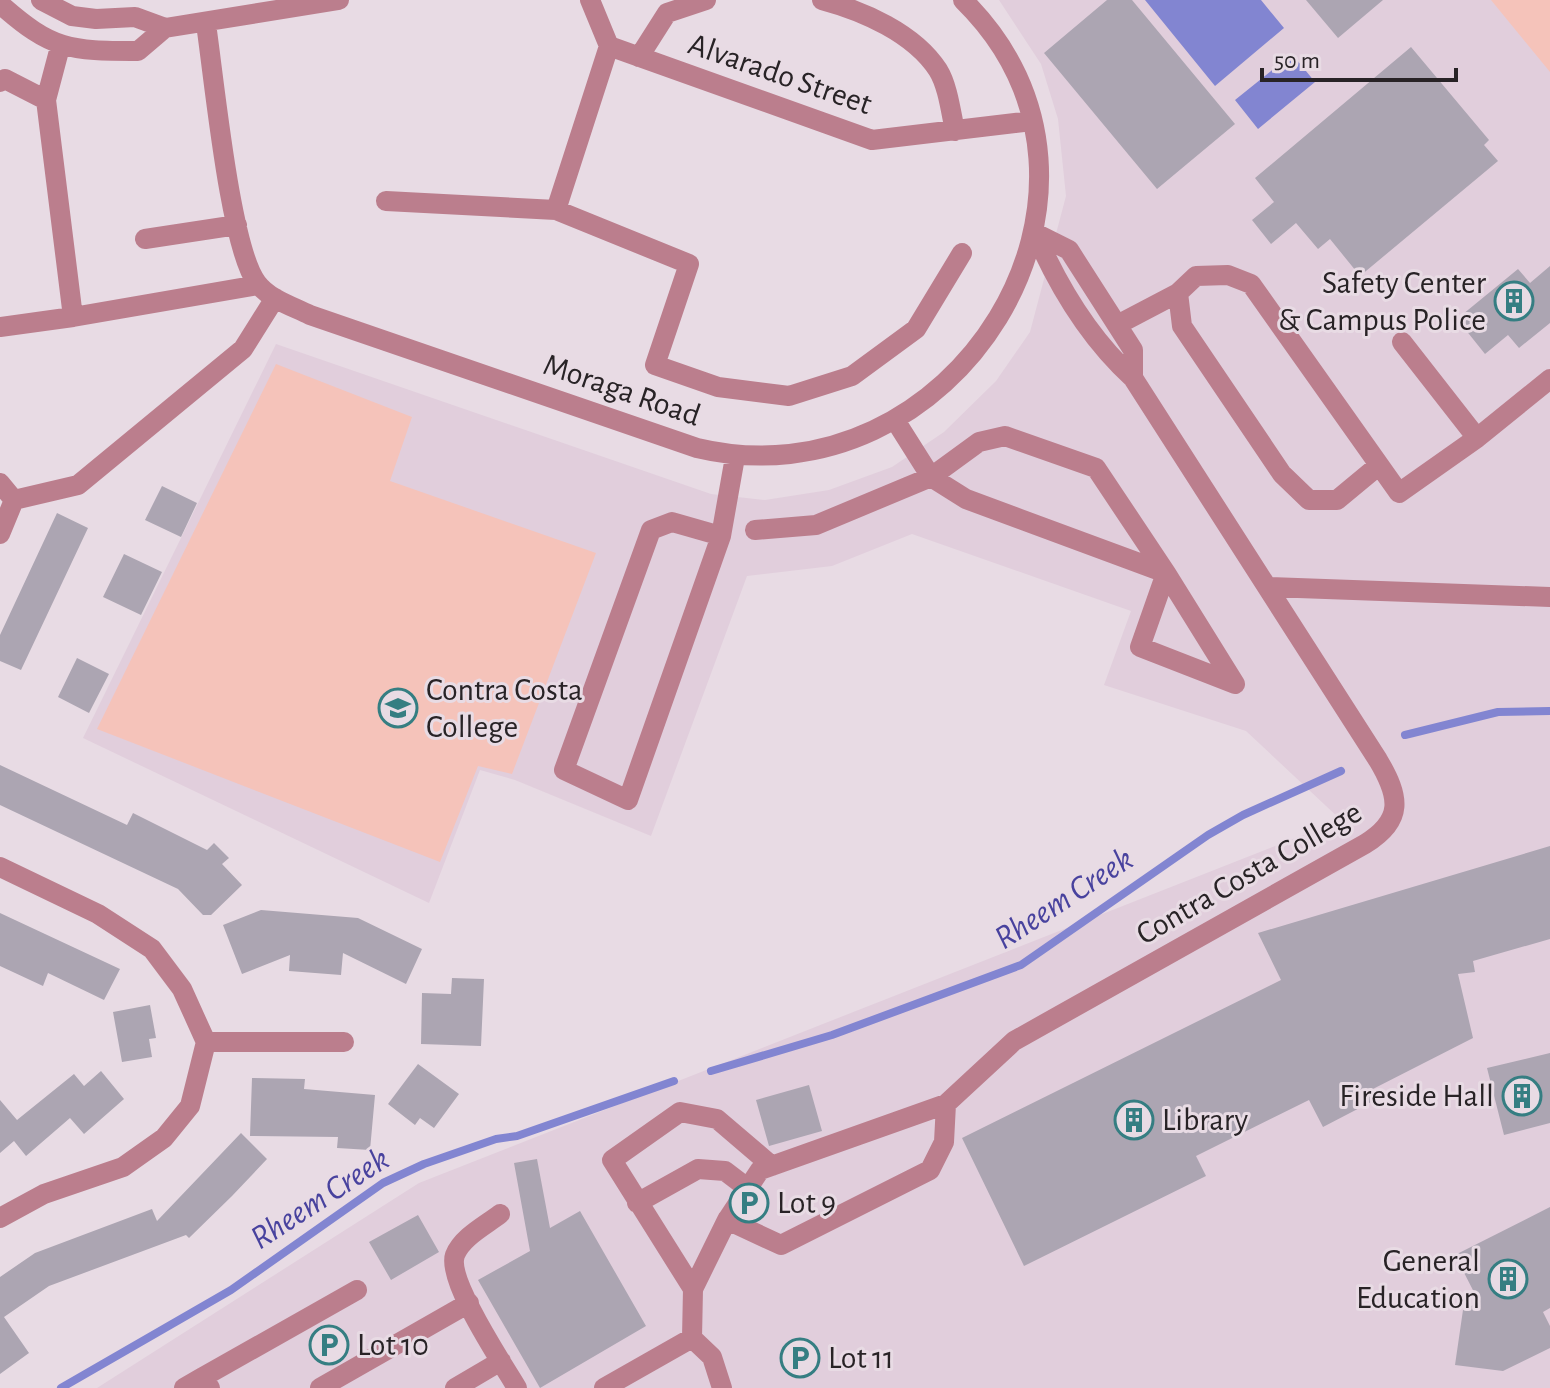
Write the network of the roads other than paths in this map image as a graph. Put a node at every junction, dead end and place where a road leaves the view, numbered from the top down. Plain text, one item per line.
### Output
1 (41, 0) edge
2 (339, 0) edge
3 (590, 0) edge
4 (706, 0) edge
5 (822, 0) edge
6 (963, 0) edge
7 (0, 4) edge
8 (206, 24) junction
9 (165, 28) junction
10 (609, 46) junction
11 (60, 47) junction
12 (639, 57) junction
13 (0, 82) edge
14 (46, 100) junction
15 (1032, 121) junction
16 (955, 131) junction
17 (386, 201) dead end
18 (556, 210) junction
19 (237, 225) junction
20 (1035, 233) junction
21 (145, 239) dead end
22 (962, 253) dead end
23 (258, 285) junction
24 (1178, 293) junction
25 (275, 298) junction
26 (73, 317) junction
27 (1117, 325) junction
28 (0, 327) edge
29 (1402, 342) dead end
30 (1133, 378) junction
31 (1550, 379) edge
32 (895, 420) junction
33 (1477, 438) junction
34 (735, 457) junction
35 (1378, 466) junction
36 (931, 477) junction
37 (0, 483) edge
38 (14, 500) junction
39 (755, 530) dead end
40 (0, 534) edge
41 (721, 536) junction
42 (1166, 573) junction
43 (1267, 587) junction
44 (1550, 597) edge
45 (0, 867) edge
46 (206, 1042) junction
47 (344, 1042) dead end
48 (946, 1104) junction
49 (772, 1166) junction
50 (746, 1187) junction
51 (637, 1203) junction
52 (500, 1214) dead end
53 (0, 1218) edge
54 (727, 1220) junction
55 (693, 1289) junction
56 (357, 1290) dead end
57 (469, 1303) junction
58 (692, 1338) junction
59 (501, 1361) junction
60 (207, 1382) edge
61 (184, 1388) edge
62 (320, 1388) edge
63 (455, 1388) edge
64 (517, 1388) edge
65 (604, 1388) edge
66 (722, 1388) edge

1 - 9 street
2 - 8 street
3 - 10 street
4 - 12 street
5 - 16 street
6 - 15 street, Moraga Road
7 - 11 street
8 - 9 street
8 - 19 street, Moraga Road
9 - 11 street
10 - 12 street, Alvarado Street
10 - 18 street
11 - 14 street
12 - 16 street, Alvarado Street
13 - 14 street
14 - 26 street
15 - 16 street, Alvarado Street
15 - 20 street, Moraga Road
17 - 18 street
18 - 22 street
19 - 21 street
19 - 23 street, Moraga Road
20 - 27 street, Contra Costa College
20 - 30 street, Contra Costa College
20 - 32 street, Moraga Road
23 - 25 street, Moraga Road
23 - 26 street
24 - 27 street
24 - 35 street
24 - 35 street
25 - 34 street, Moraga Road
25 - 38 street
26 - 28 street
27 - 30 street, Contra Costa College
29 - 33 street
30 - 43 street, Contra Costa College
31 - 33 street
32 - 34 street, Moraga Road
32 - 36 street
33 - 35 street
34 - 41 street
36 - 39 street
36 - 42 street
36 - 42 street
37 - 38 street
38 - 40 street
41 - 41 street
42 - 42 street
43 - 44 street
43 - 48 street, Contra Costa College
45 - 46 street
46 - 47 street
46 - 53 street
48 - 49 street
48 - 54 street
49 - 50 street
49 - 51 street
50 - 51 street
50 - 54 street
51 - 55 street
52 - 57 street
54 - 55 street
55 - 58 street
56 - 60 street
57 - 59 street
57 - 62 street
58 - 65 street
58 - 66 street
59 - 63 street
59 - 64 street
60 - 61 street

